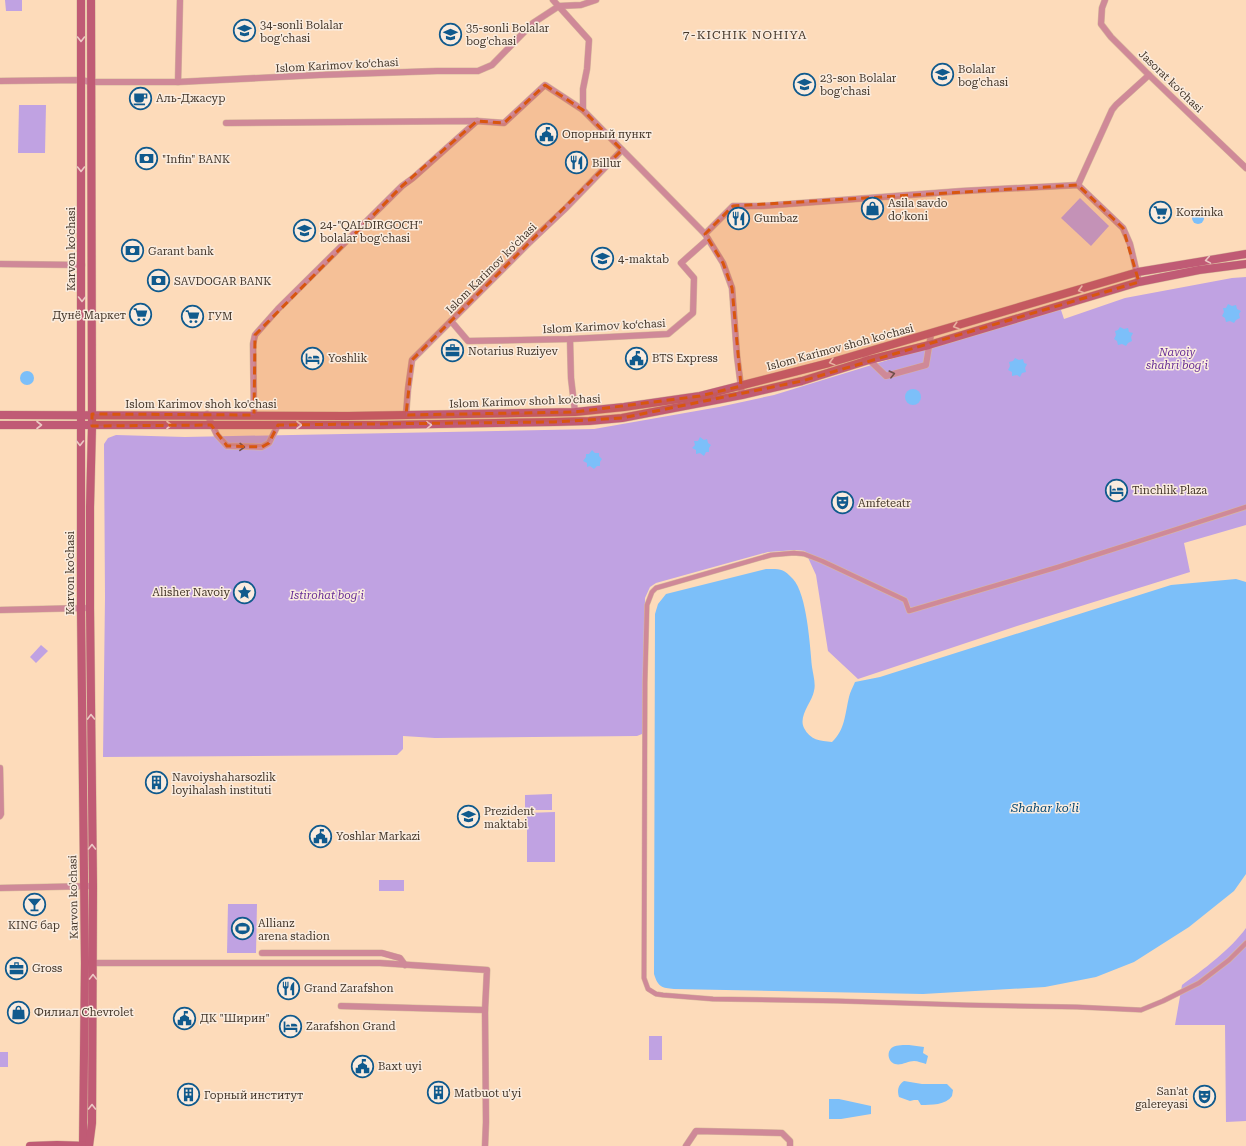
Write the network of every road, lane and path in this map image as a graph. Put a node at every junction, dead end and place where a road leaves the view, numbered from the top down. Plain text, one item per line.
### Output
1 (81, 0) edge
2 (91, 0) edge
3 (180, 0) edge
4 (553, 0) edge
5 (596, 0) edge
6 (1105, 0) edge
7 (559, 6) junction
8 (1149, 75) junction
9 (81, 80) junction
10 (0, 81) edge
11 (91, 82) junction
12 (178, 82) junction
13 (583, 110) junction
14 (477, 121) junction
15 (226, 124) dead end
16 (622, 150) junction
17 (1246, 168) edge
18 (1078, 185) junction
19 (707, 236) junction
20 (1246, 254) edge
21 (0, 264) edge
22 (1246, 264) edge
23 (82, 265) junction
24 (1138, 272) junction
25 (1139, 282) junction
26 (451, 321) junction
27 (931, 334) junction
28 (570, 339) junction
29 (929, 345) junction
30 (863, 354) junction
31 (869, 360) junction
32 (741, 386) junction
33 (742, 395) junction
34 (575, 412) junction
35 (80, 414) junction
36 (92, 414) junction
37 (206, 414) junction
38 (0, 415) edge
39 (254, 415) junction
40 (406, 415) junction
41 (0, 425) edge
42 (211, 425) junction
43 (278, 425) junction
44 (80, 426) junction
45 (92, 426) junction
46 (1246, 506) edge
47 (90, 608) junction
48 (81, 609) junction
49 (0, 610) edge
50 (0, 768) edge
51 (0, 816) edge
52 (84, 886) junction
53 (92, 886) junction
54 (0, 888) edge
55 (1246, 943) edge
56 (262, 953) dead end
57 (89, 963) junction
58 (405, 964) junction
59 (341, 1006) dead end
60 (485, 1010) junction
61 (30, 1146) edge
62 (83, 1146) edge
63 (89, 1146) edge
64 (485, 1146) edge
65 (686, 1146) edge
66 (790, 1146) edge

1 -> 9 main road, Karvon ko'chasi
2 - 11 main road
3 - 12 street
4 - 7 street
5 - 7 street
6 - 8 street, Jasorat ko‘chasi
7 - 12 street, Islom Karimov ko‘chasi
7 - 13 street
8 - 17 street, Jasorat ko‘chasi
8 - 18 street
9 - 10 street, Islom Karimov ko‘chasi
9 - 11 street, Islom Karimov ko‘chasi
9 -> 23 main road, Karvon ko'chasi
11 - 12 street, Islom Karimov ko‘chasi
11 - 36 main road
13 - 14 street
13 - 16 street
14 - 15 street
14 - 39 street
16 - 19 street
16 - 26 street, Islom Karimov ko'chasi
18 - 19 street
18 - 24 street
19 - 28 street, Islom Karimov ko‘chasi
19 - 32 street
20 -> 24 main road, Islom Karimov shoh ko'chasi
21 - 23 street
22 - 25 main road, Islom Karimov shoh ko'chasi
23 -> 35 main road, Karvon ko'chasi
24 - 25 street
24 -> 27 main road, Islom Karimov shoh ko'chasi
25 - 29 main road, Islom Karimov shoh ko'chasi
26 - 28 street, Islom Karimov ko‘chasi
26 - 40 street, Islom Karimov ko'chasi
27 - 29 street
27 - 30 main road, Islom Karimov shoh ko'chasi
28 - 34 street
29 - 31 main road, Islom Karimov shoh ko'chasi
31 -> 29 street
30 - 31 street
30 -> 32 main road, Islom Karimov shoh ko'chasi
31 - 33 main road, Islom Karimov shoh ko'chasi
32 - 33 street
32 - 34 main road, Islom Karimov shoh ko'chasi
43 -> 33 main road, Islom Karimov shoh ko'chasi
34 - 40 main road, Islom Karimov shoh ko'chasi
35 - 36 main road, Islom Karimov shoh ko'chasi
35 - 38 main road, Islom Karimov shoh ko'chasi
35 - 44 main road, Karvon ko'chasi
36 - 37 main road, Islom Karimov shoh ko'chasi
36 - 45 main road
37 - 39 main road, Islom Karimov shoh ko'chasi
37 - 42 street
39 - 40 main road, Islom Karimov shoh ko'chasi
41 -> 44 main road, Islom Karimov shoh ko'chasi
42 - 43 main road, Islom Karimov shoh ko'chasi
42 -> 43 street
45 -> 42 main road, Islom Karimov shoh ko'chasi
44 - 45 main road, Islom Karimov shoh ko'chasi
44 -> 48 main road, Karvon ko'chasi
45 - 47 main road
46 - 55 street
47 - 48 street
53 -> 47 main road
48 - 49 street
48 - 52 main road, Karvon ko'chasi
50 - 51 street
52 - 53 street
52 - 54 street
52 - 57 main road, Karvon ko'chasi
53 - 57 main road
56 - 58 street
57 - 58 street
57 - 62 main road, Karvon ko'chasi
63 -> 57 main road
58 - 60 street
59 - 60 street
60 - 64 street
61 - 62 main road
62 - 63 main road
65 - 66 street

